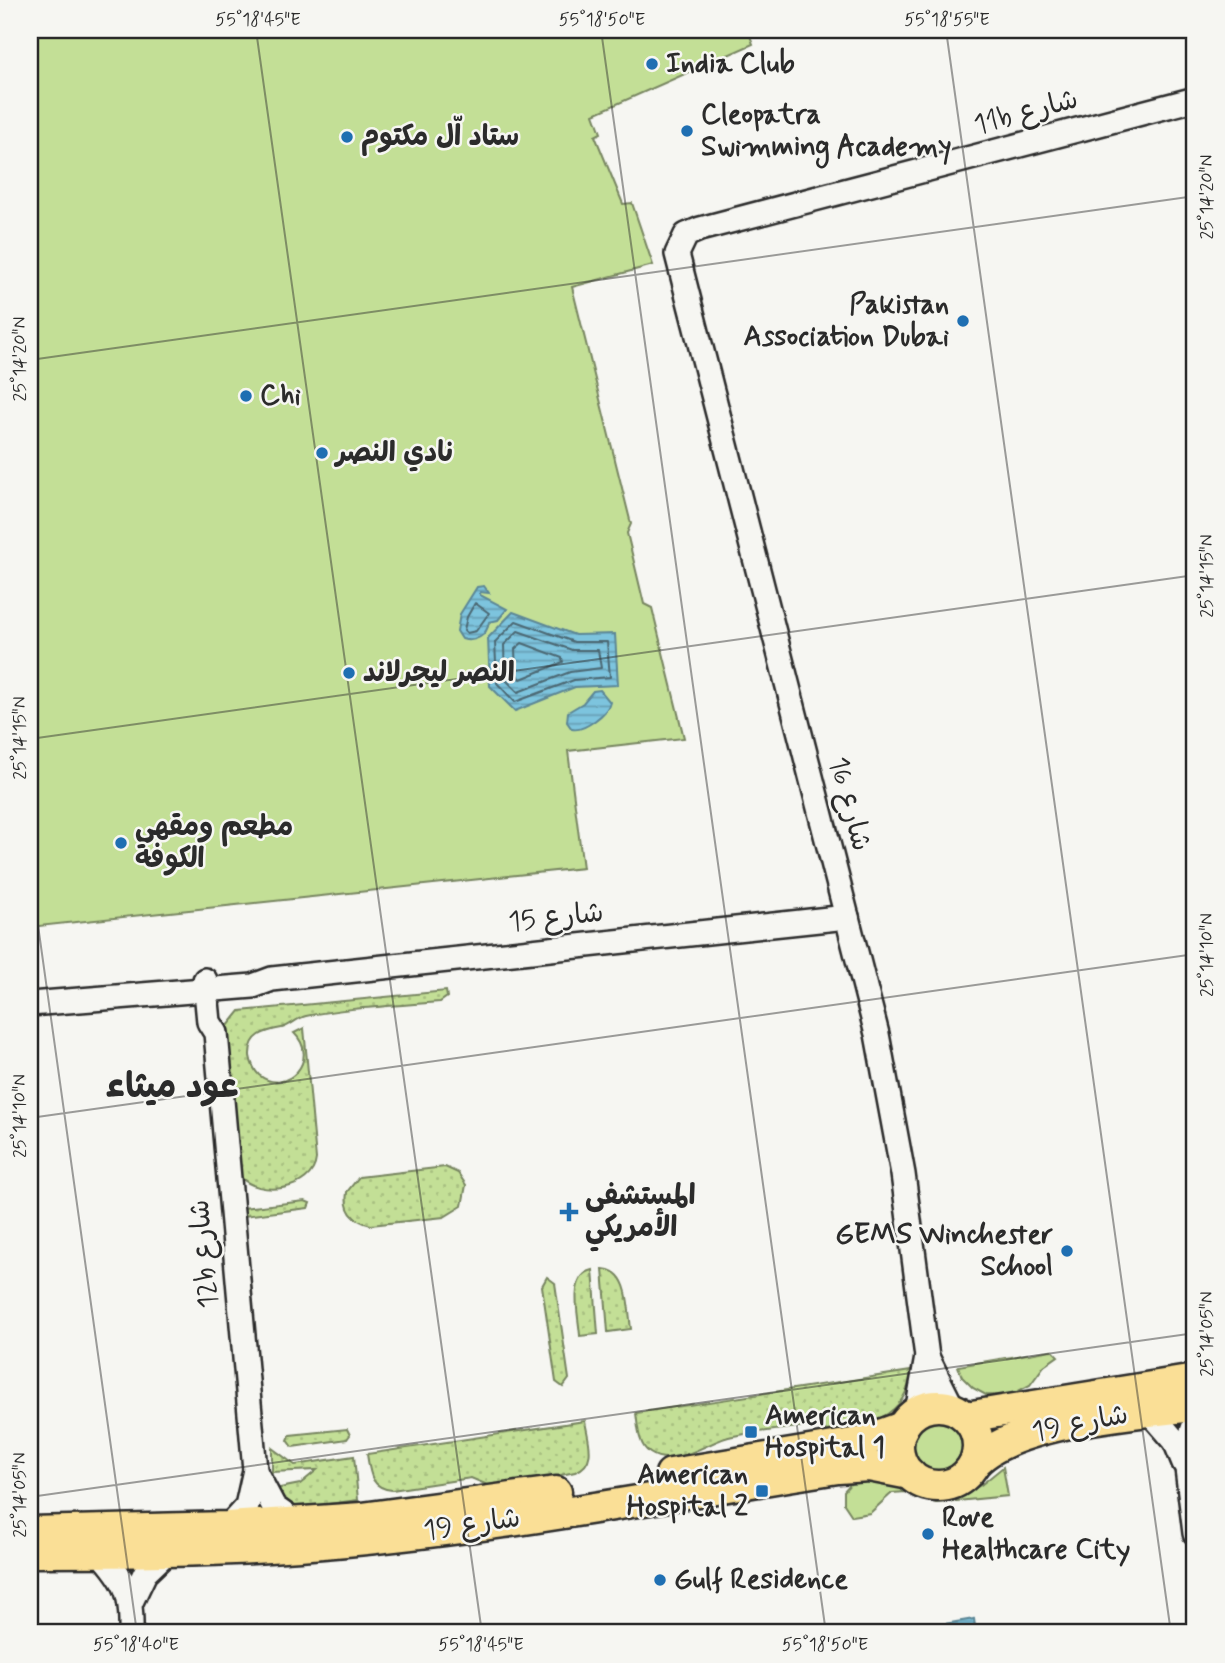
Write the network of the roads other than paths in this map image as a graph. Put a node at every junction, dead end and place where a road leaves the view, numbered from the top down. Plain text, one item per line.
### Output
1 (1195, 99) edge
2 (685, 244) joint
3 (847, 917) junction
4 (211, 985) junction
5 (30, 1004) edge
6 (926, 1357) junction
7 (1195, 1380) edge
8 (1195, 1406) edge
9 (1149, 1411) junction
10 (960, 1413) junction
11 (910, 1419) junction
12 (1195, 1423) edge
13 (974, 1464) junction
14 (1185, 1466) junction
15 (255, 1470) junction
16 (909, 1474) junction
17 (295, 1521) junction
18 (229, 1527) junction
19 (30, 1532) edge
20 (1195, 1533) edge
21 (30, 1552) edge
22 (100, 1552) junction
23 (167, 1552) junction
24 (132, 1600) junction
25 (131, 1633) edge

1 - 2 street, 11b شارع
2 - 3 street, شارع 16
3 - 4 street, شارع 15
3 - 6 street, شارع 16
4 - 5 street, شارع 15
4 - 15 street, 12b شارع
6 - 10 street, شارع 16
6 - 11 street, شارع 16
7 - 10 main road, شارع 19
8 - 9 main road, شارع 19
9 - 13 main road, شارع 19
9 - 14 street
10 - 11 main road
10 - 13 main road
11 - 16 main road
11 - 17 main road, شارع 19
12 - 14 street
13 - 16 main road
14 - 20 street
15 - 17 street, 12b شارع
15 - 18 street, 12b شارع
16 - 23 main road, شارع 19
17 - 18 main road, شارع 19
18 - 19 main road, شارع 19
21 - 22 main road, شارع 19
22 - 23 main road, شارع 19
22 - 24 street
23 - 24 street
24 - 25 street

